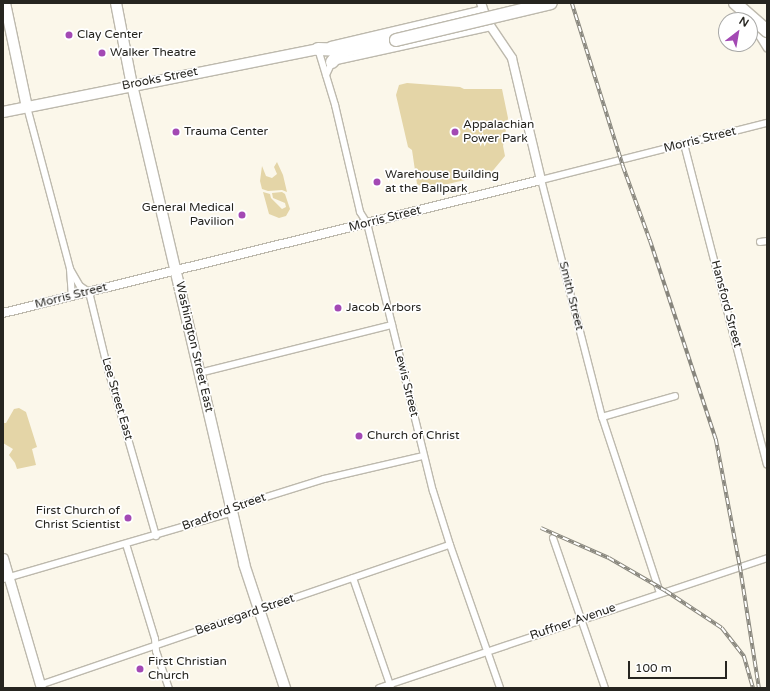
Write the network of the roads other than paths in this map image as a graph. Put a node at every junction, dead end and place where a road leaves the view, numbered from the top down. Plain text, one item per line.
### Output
1 (5, 3) edge
2 (116, 3) edge
3 (551, 3) edge
4 (735, 3) edge
5 (741, 3) edge
6 (482, 6) edge
7 (491, 27) junction
8 (767, 31) edge
9 (767, 47) edge
10 (318, 49) junction
11 (346, 50) junction
12 (332, 62) junction
13 (326, 75) junction
14 (132, 85) junction
15 (27, 107) junction
16 (3, 112) edge
17 (767, 123) edge
18 (684, 144) junction
19 (541, 180) junction
20 (367, 223) junction
21 (70, 269) junction
22 (177, 270) junction
23 (88, 292) junction
24 (72, 296) junction
25 (3, 313) edge
26 (392, 325) junction
27 (199, 373) junction
28 (675, 396) dead end
29 (602, 417) junction
30 (423, 456) junction
31 (767, 464) edge
32 (231, 508) junction
33 (156, 536) junction
34 (553, 538) dead end
35 (126, 544) junction
36 (450, 546) junction
37 (3, 558) edge
38 (767, 558) edge
39 (6, 578) edge
40 (353, 578) junction
41 (660, 593) junction
42 (259, 610) junction
43 (582, 619) junction
44 (156, 645) junction
45 (488, 651) junction
46 (40, 686) edge
47 (390, 686) edge
48 (169, 688) edge
49 (285, 688) edge
50 (379, 688) edge
51 (500, 688) edge
52 (604, 688) edge

1 - 15 main road, Lee Street East
2 - 14 main road, Washington Street East
3 - 11 highway, bridge
4 - 8 highway, bridge
5 - 9 street
6 - 7 street, Smith Street
6 - 10 street
7 - 12 street
7 - 19 street, Smith Street
10 - 11 highway
10 - 13 street, Lewis Street
10 - 14 main road, Brooks Street
11 - 12 highway
12 - 13 street
13 - 20 street, Lewis Street
14 - 15 main road, Brooks Street
14 - 22 main road, Washington Street East
15 - 16 main road, Brooks Street
15 - 21 street, Lee Street East
17 - 18 street, Morris Street
18 - 19 street, Morris Street
18 - 31 street, Hansford Street
19 - 20 street, Morris Street
19 - 29 street, Smith Street
20 - 22 street, Morris Street
20 - 26 street, Lewis Street
21 - 23 street, Lee Street East
21 - 24 street, Lee Street East
22 - 23 street, Morris Street
22 - 27 main road, Washington Street East
23 - 24 street, Morris Street
23 - 33 street, Lee Street East
24 - 25 street, Morris Street
26 - 27 street
26 - 30 street, Lewis Street
27 - 32 main road, Washington Street East
28 - 29 street
29 - 41 street, Smith Street
30 - 32 street, Bradford Street
30 - 36 street, Lewis Street
32 - 33 street, Bradford Street
32 - 42 main road, Washington Street East
33 - 35 street, Bradford Street
34 - 43 street
35 - 39 street, Bradford Street
35 - 44 street
36 - 40 street, Beauregard Street
36 - 45 street, Lewis Street
37 - 39 main road
38 - 41 street, Ruffner Avenue
39 - 46 main road
40 - 42 street, Beauregard Street
40 - 47 street
41 - 43 street, Ruffner Avenue
42 - 44 street, Beauregard Street
42 - 49 main road, Washington Street East
43 - 45 street, Ruffner Avenue
43 - 52 street
44 - 46 street, Beauregard Street
44 - 48 street
45 - 47 street, Ruffner Avenue
45 - 51 street, Lewis Street
47 - 50 street, Ruffner Avenue

